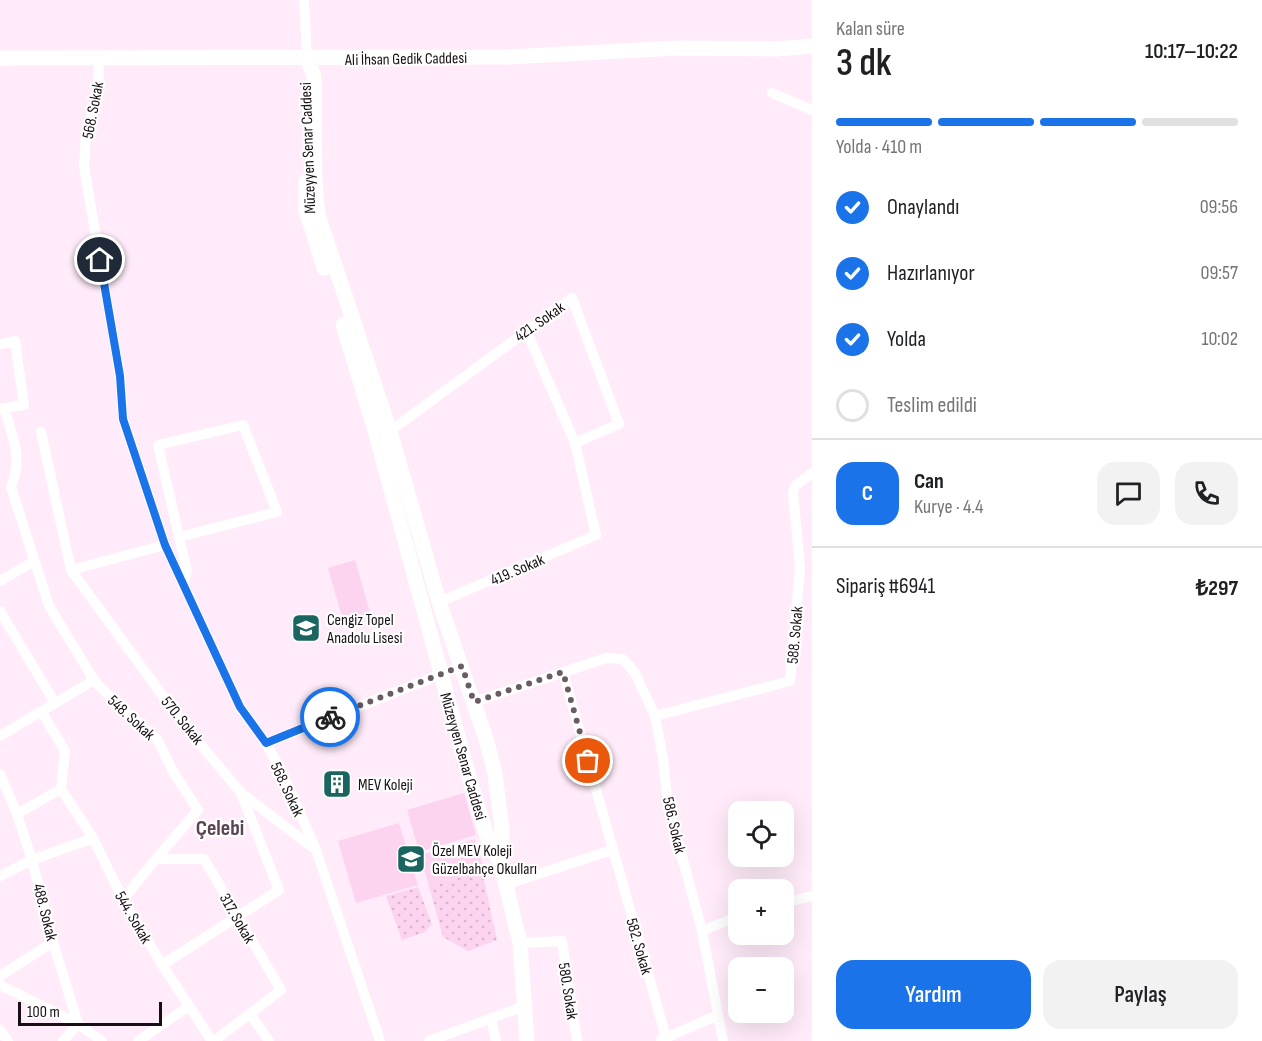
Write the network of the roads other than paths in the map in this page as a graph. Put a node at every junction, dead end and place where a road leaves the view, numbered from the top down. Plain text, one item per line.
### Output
1 (304, 0) edge
2 (812, 46) edge
3 (0, 58) edge
4 (99, 58) junction
5 (307, 58) junction
6 (772, 93) dead end
7 (812, 110) edge
8 (526, 330) junction
9 (0, 344) edge
10 (2, 409) edge
11 (390, 431) junction
12 (41, 432) dead end
13 (575, 443) junction
14 (812, 473) edge
15 (11, 487) junction
16 (0, 492) edge
17 (179, 537) junction
18 (165, 545) junction
19 (34, 561) junction
20 (71, 570) junction
21 (0, 581) edge
22 (183, 585) junction
23 (439, 602) junction
24 (0, 611) edge
25 (462, 666) junction
26 (563, 672) junction
27 (441, 674) junction
28 (94, 680) junction
29 (474, 702) junction
30 (55, 703) junction
31 (41, 711) junction
32 (655, 716) junction
33 (0, 736) edge
34 (266, 743) junction
35 (0, 774) edge
36 (61, 789) junction
37 (242, 793) junction
38 (17, 814) junction
39 (93, 838) junction
40 (316, 850) junction
41 (612, 850) junction
42 (156, 859) junction
43 (32, 860) junction
44 (502, 869) junction
45 (0, 876) edge
46 (505, 885) junction
47 (812, 896) edge
48 (123, 899) junction
49 (794, 900) edge
50 (237, 915) junction
51 (728, 920) edge
52 (702, 931) junction
53 (53, 942) junction
54 (520, 943) junction
55 (162, 965) junction
56 (0, 976) edge
57 (0, 985) edge
58 (189, 1006) junction
59 (525, 1006) junction
60 (250, 1014) junction
61 (718, 1014) junction
62 (491, 1018) junction
63 (78, 1024) junction
64 (0, 1030) edge
65 (447, 1037) edge
66 (664, 1040) edge
67 (8, 1041) edge
68 (63, 1041) edge
69 (102, 1041) edge
70 (138, 1041) edge
71 (213, 1041) edge
72 (269, 1041) edge
73 (380, 1041) edge
74 (429, 1041) edge
75 (496, 1041) edge
76 (527, 1041) edge
77 (577, 1041) edge
78 (723, 1041) edge

1 - 5 street
2 - 5 main road, Ali İhsan Gedik Caddesi
3 - 4 main road, Ali İhsan Gedik Caddesi
4 - 5 main road, Ali İhsan Gedik Caddesi
4 - 18 street, 568. Sokak
5 - 11 main road, Müzeyyen Senar Caddesi
5 - 27 main road, Müzeyyen Senar Caddesi
6 - 7 street
8 - 11 street, 421. Sokak
8 - 13 street
8 - 13 street, 421. Sokak
9 - 10 street
10 - 15 street
11 - 23 main road, Müzeyyen Senar Caddesi
12 - 20 street
13 - 23 street, 419. Sokak
14 - 32 street, 588. Sokak
15 - 16 street
15 - 19 street
17 - 17 street
17 - 22 street
18 - 20 street
18 - 22 street, 568. Sokak
19 - 21 street
19 - 28 street
20 - 37 street, 570. Sokak
22 - 34 street, 568. Sokak
23 - 25 main road, Müzeyyen Senar Caddesi
24 - 30 street
25 - 27 street
25 - 29 main road, Müzeyyen Senar Caddesi
26 - 29 street
26 - 32 street, 586. Sokak
26 - 41 street, 582. Sokak
27 - 34 street
27 - 44 main road, Müzeyyen Senar Caddesi
28 - 30 street, 548. Sokak
28 - 42 street, 548. Sokak
29 - 44 main road, Müzeyyen Senar Caddesi
30 - 31 street, 548. Sokak
31 - 33 street, 548. Sokak
31 - 36 street
32 - 52 street, 586. Sokak
34 - 40 street, 568. Sokak
35 - 38 street, 488. Sokak
36 - 38 street
36 - 39 street, 544. Sokak
37 - 40 street, 570. Sokak
37 - 50 street
38 - 43 street, 488. Sokak
39 - 43 street
39 - 48 street, 544. Sokak
40 - 73 street, 568. Sokak
41 - 46 street
41 - 66 street, 582. Sokak
42 - 48 street
42 - 50 street, 317. Sokak
43 - 45 street
43 - 53 street, 488. Sokak
44 - 46 main road, Müzeyyen Senar Caddesi
46 - 54 main road, Müzeyyen Senar Caddesi
47 - 49 street
48 - 55 street, 544. Sokak
50 - 55 street
50 - 60 street, 317. Sokak
51 - 52 street
52 - 61 street, 586. Sokak
53 - 56 street
53 - 63 street, 488. Sokak
54 - 59 main road, Müzeyyen Senar Caddesi
54 - 77 street, 580. Sokak
55 - 58 street, 544. Sokak
57 - 63 street
58 - 70 street
58 - 71 street, 544. Sokak
59 - 62 street
59 - 76 main road, Müzeyyen Senar Caddesi
60 - 71 street, 317. Sokak
60 - 72 street
61 - 66 street
61 - 78 street, 586. Sokak
62 - 65 street
62 - 75 street
63 - 68 street
63 - 69 street
64 - 67 street
65 - 74 street

